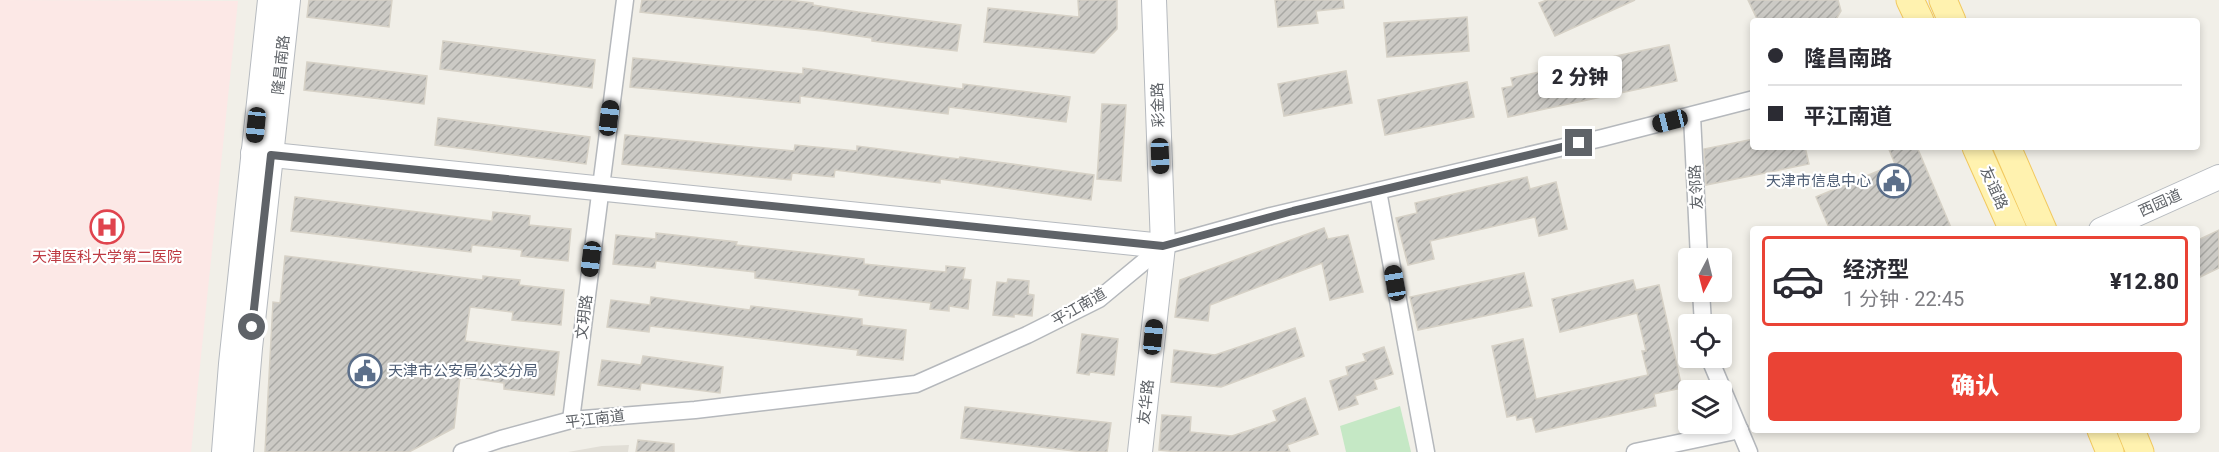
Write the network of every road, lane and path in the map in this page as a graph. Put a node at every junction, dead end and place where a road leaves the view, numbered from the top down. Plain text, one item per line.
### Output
1 (270, 0) edge
2 (288, 0) edge
3 (625, 0) edge
4 (1154, 0) edge
5 (1910, 0) edge
6 (1943, 0) edge
7 (1919, 18) edge
8 (1951, 18) edge
9 (1750, 100) edge
10 (1692, 116) junction
11 (1977, 150) edge
12 (2008, 150) edge
13 (262, 154) junction
14 (2219, 177) edge
15 (600, 190) junction
16 (1378, 191) junction
17 (2219, 192) edge
18 (2011, 226) edge
19 (2041, 226) edge
20 (2110, 226) edge
21 (2143, 226) edge
22 (1163, 246) junction
23 (1699, 248) edge
24 (1714, 368) edge
25 (571, 420) junction
26 (1740, 430) junction
27 (2102, 433) edge
28 (2132, 433) edge
29 (224, 452) edge
30 (241, 452) edge
31 (462, 452) edge
32 (1140, 452) edge
33 (1426, 452) edge
34 (1635, 452) edge
35 (1749, 452) edge
36 (2110, 452) edge
37 (2140, 452) edge

1 - 13 street, 隆昌南路
2 - 13 street, 隆昌南路
3 - 15 street, 文玥路
4 - 22 street, 彩金路
5 - 7 main road
6 - 8 main road
9 - 10 street, 平江南道
10 - 16 street, 平江南道
10 - 23 street, 友邻路
11 - 18 main road, 友谊路
12 - 19 main road, 友谊路
13 - 15 street
13 - 29 street, 隆昌南路
13 - 30 street, 隆昌南路
14 - 20 street, 西园道
15 - 22 street
15 - 25 street, 文玥路
16 - 22 street, 平江南道
16 - 33 street
17 - 21 street, 西园道
22 - 25 street, 平江南道
22 - 32 street, 友华路
24 - 26 street
25 - 31 street, 平江南道
26 - 34 street
26 - 35 street
27 - 36 main road
28 - 37 main road

